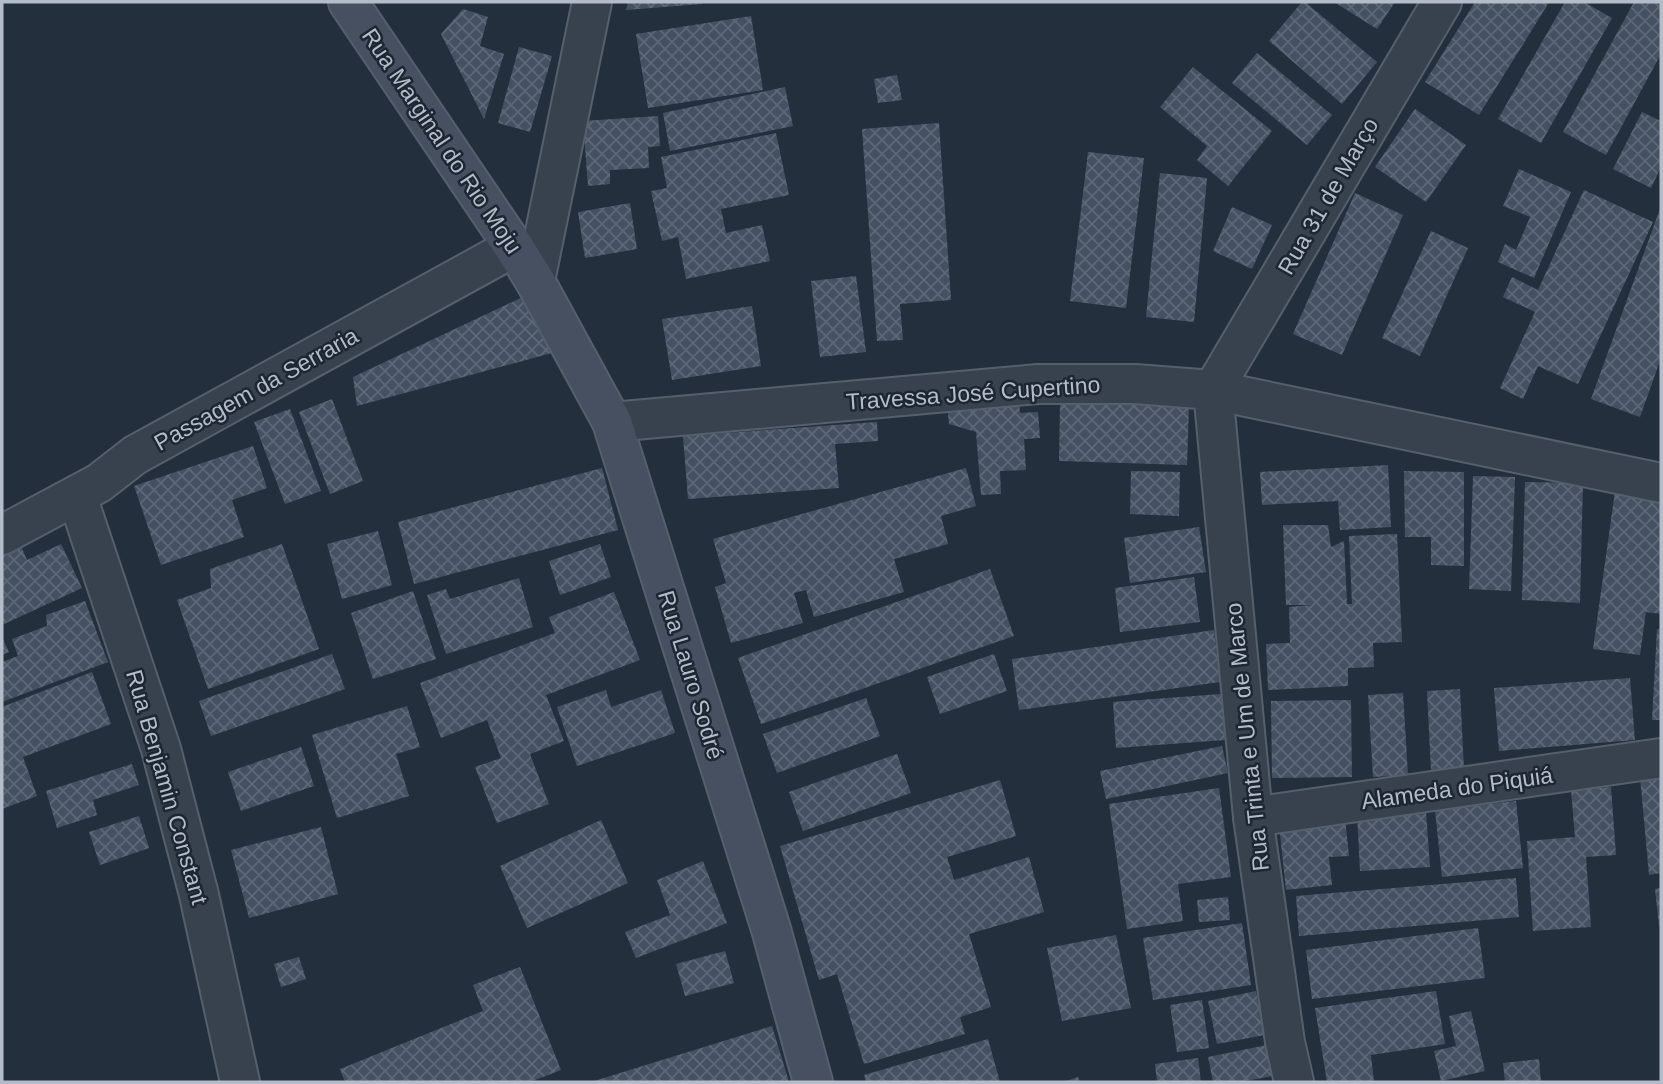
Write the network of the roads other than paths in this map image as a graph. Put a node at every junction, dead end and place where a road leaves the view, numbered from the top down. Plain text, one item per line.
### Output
1 (348, 2) edge
2 (592, 2) edge
3 (1442, 2) edge
4 (514, 247) junction
5 (536, 281) junction
6 (1213, 390) junction
7 (612, 422) junction
8 (1661, 483) edge
9 (77, 496) junction
10 (2, 535) edge
11 (1661, 758) edge
12 (1253, 817) junction
13 (240, 1082) edge
14 (813, 1082) edge
15 (1294, 1082) edge

1 - 4 main road, Rua Marginal do Rio Moju
2 - 5 street
3 - 6 street, Rua 31 de Março
4 - 5 main road, Rua Marginal do Rio Moju
4 - 9 street, Passagem da Serraria
5 - 7 main road, Rua Lauro Sodré
6 - 7 street, Travessa José Cupertino
6 - 8 street, Travessa José Cupertino
6 - 12 street, Rua Trinta e Um de Marco
7 - 14 main road, Rua Lauro Sodré
9 - 10 street, Passagem da Serraria
9 - 13 street, Rua Benjamin Constant
11 - 12 street, Alameda do Piquiá
12 - 15 street, Rua Trinta e Um de Marco

